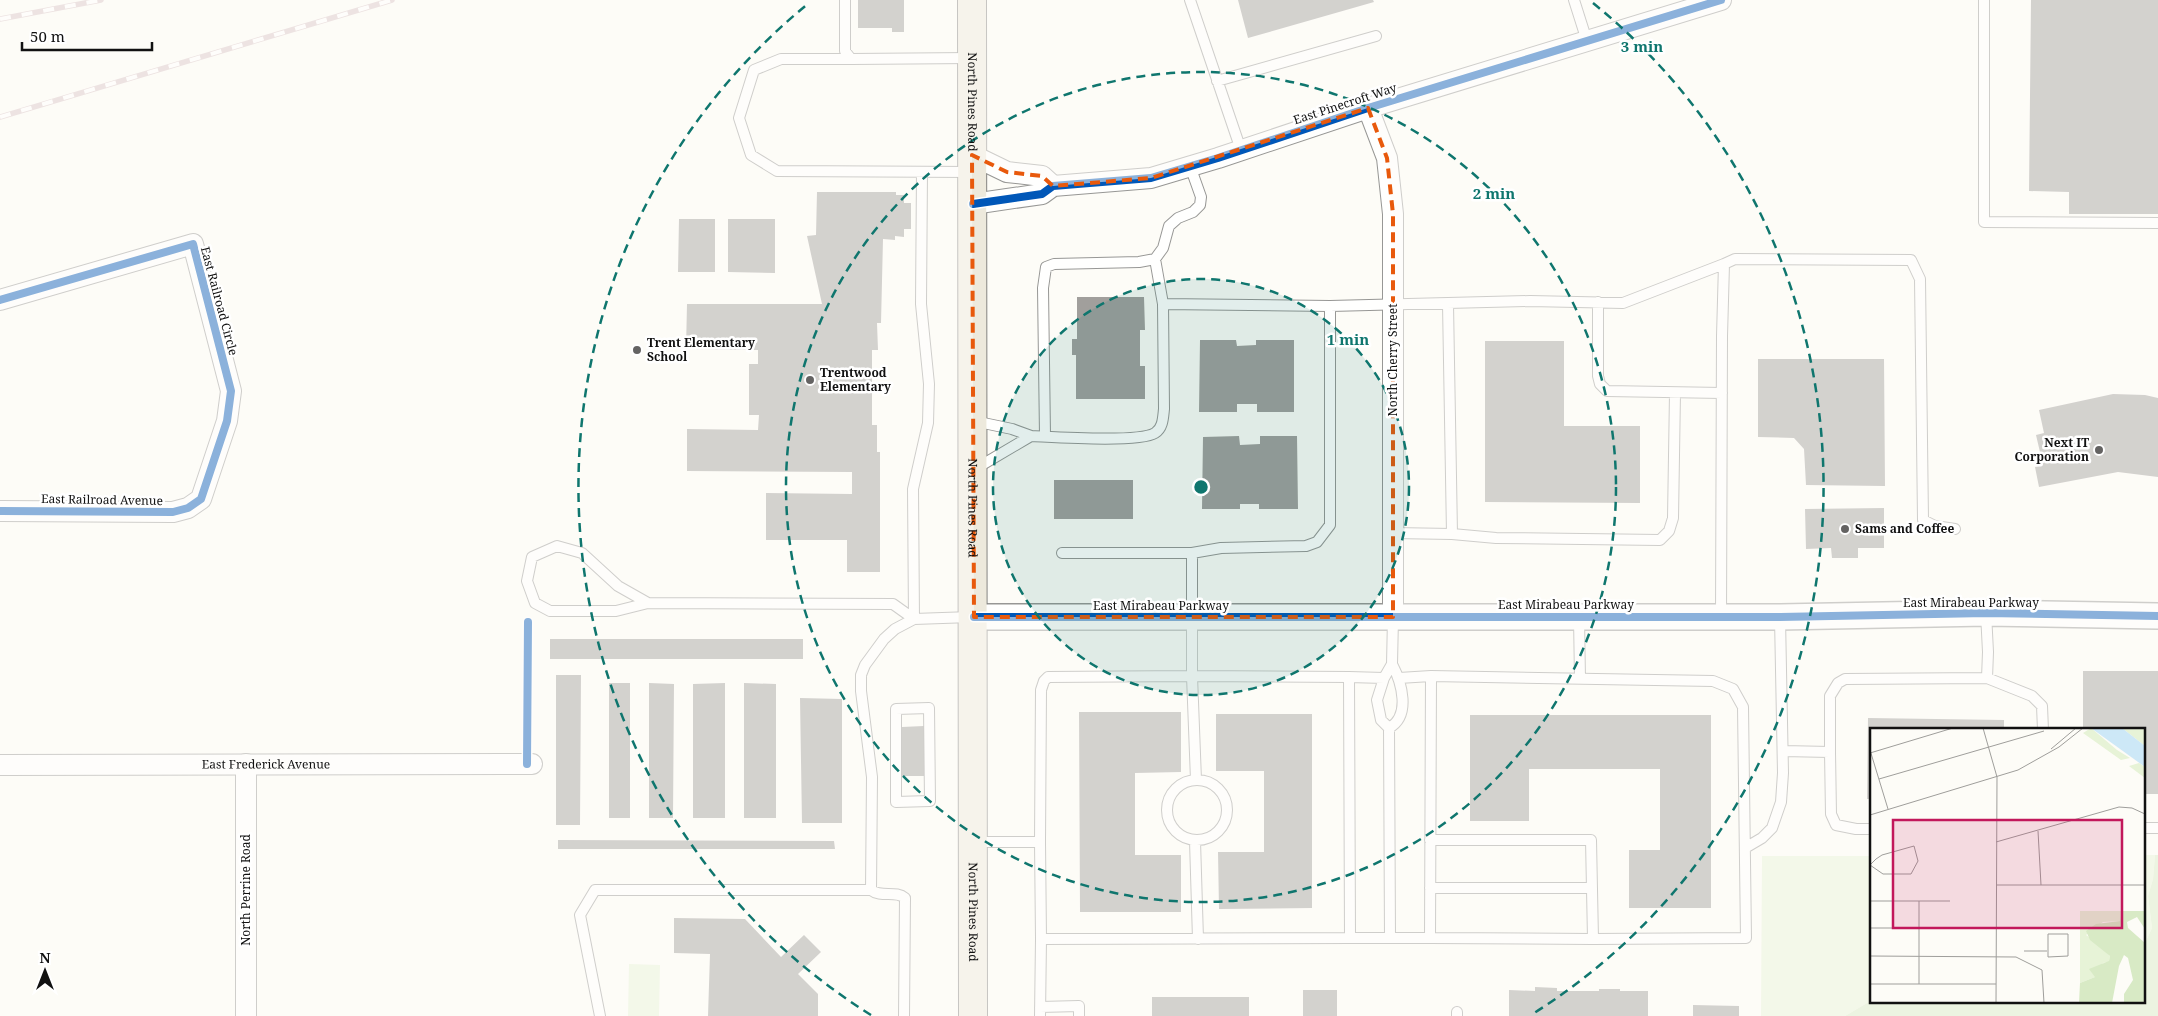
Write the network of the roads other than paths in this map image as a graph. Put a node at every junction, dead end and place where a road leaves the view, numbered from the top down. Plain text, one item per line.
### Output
1 (845, 0) edge
2 (972, 0) edge
3 (1190, 0) edge
4 (1574, 0) edge
5 (1721, 0) edge
6 (1984, 0) edge
7 (1376, 36) dead end
8 (1587, 41) junction
9 (972, 58) junction
10 (851, 59) junction
11 (1217, 81) junction
12 (1368, 108) junction
13 (1241, 150) junction
14 (973, 164) junction
15 (1190, 166) junction
16 (922, 172) junction
17 (1053, 186) junction
18 (973, 204) junction
19 (2158, 223) edge
20 (1155, 260) junction
21 (1724, 264) junction
22 (0, 300) edge
23 (1598, 302) junction
24 (1163, 304) junction
25 (1448, 304) junction
26 (1393, 305) junction
27 (1330, 306) junction
28 (1675, 393) junction
29 (1722, 393) junction
30 (974, 421) junction
31 (1032, 436) junction
32 (1045, 436) junction
33 (974, 469) junction
34 (201, 499) joint
35 (0, 511) edge
36 (1955, 529) dead end
37 (1393, 533) junction
38 (1452, 534) junction
39 (1062, 554) dead end
40 (1192, 554) junction
41 (648, 602) junction
42 (1986, 613) junction
43 (2158, 616) edge
44 (974, 617) junction
45 (1190, 617) junction
46 (1393, 617) junction
47 (1579, 617) junction
48 (1721, 617) junction
49 (1780, 617) junction
50 (914, 619) junction
51 (1392, 664) junction
52 (1192, 676) junction
53 (1431, 676) junction
54 (1349, 677) junction
55 (1384, 678) junction
56 (1399, 678) junction
57 (1987, 678) junction
58 (1580, 679) junction
59 (1389, 728) junction
60 (2043, 728) edge
61 (1782, 751) junction
62 (1830, 752) junction
63 (0, 764) edge
64 (246, 764) junction
65 (532, 764) dead end
66 (1196, 780) junction
67 (896, 802) joint
68 (1870, 829) edge
69 (1430, 840) junction
70 (1195, 841) junction
71 (974, 842) junction
72 (1040, 842) junction
73 (1745, 848) junction
74 (1430, 888) junction
75 (1592, 888) junction
76 (871, 890) junction
77 (1350, 938) junction
78 (1390, 938) junction
79 (1430, 938) junction
80 (1041, 939) junction
81 (1198, 939) junction
82 (1593, 940) junction
83 (1040, 1012) edge
84 (246, 1016) edge
85 (600, 1016) edge
86 (904, 1016) edge
87 (973, 1016) edge
88 (1079, 1016) edge

1 - 10 lane
2 - 9 main road, North Pines Road
3 - 11 lane
4 - 8 lane
5 - 8 street, East Pinecroft Way
6 - 19 lane
7 - 11 lane
8 - 12 street, East Pinecroft Way
9 - 10 lane
9 - 14 main road, North Pines Road
10 - 16 lane
11 - 13 lane
12 - 13 street, East Pinecroft Way
12 - 26 street, North Cherry Street
13 - 15 street, East Pinecroft Way
14 - 16 lane
14 - 17 street
14 - 18 main road, North Pines Road
15 - 17 street, East Pinecroft Way
15 - 20 lane
16 - 50 lane
17 - 18 street, East Pinecroft Way
18 - 30 main road, North Pines Road
20 - 24 lane
20 - 32 lane
21 - 23 lane
21 - 29 lane
21 - 36 lane
22 - 34 street, East Railroad Circle
23 - 25 lane
23 - 28 lane
24 - 27 lane
24 - 32 lane
25 - 26 lane
25 - 38 lane
26 - 27 lane
26 - 37 street, North Cherry Street
27 - 40 lane
28 - 29 lane
28 - 38 lane
29 - 48 lane
30 - 31 lane
30 - 33 main road, North Pines Road
31 - 32 lane
31 - 33 lane
33 - 44 main road, North Pines Road
34 - 35 street, East Railroad Avenue
37 - 38 lane
37 - 46 street, North Cherry Street
39 - 40 lane
40 - 45 lane
41 - 41 lane
41 - 50 lane
42 - 43 street, East Mirabeau Parkway
42 - 49 street, East Mirabeau Parkway
42 - 57 lane
44 - 45 street, East Mirabeau Parkway
44 - 50 lane
44 - 71 main road, North Pines Road
45 - 46 street, East Mirabeau Parkway
45 - 52 lane
46 - 47 street, East Mirabeau Parkway
46 - 51 lane
47 - 48 street, East Mirabeau Parkway
47 - 58 lane
48 - 49 street, East Mirabeau Parkway
49 - 61 lane
50 - 76 lane
51 - 55 lane
51 - 56 lane
52 - 54 lane
52 - 66 lane
52 - 72 lane
53 - 56 lane
53 - 58 lane
53 - 69 lane
54 - 55 lane
54 - 77 lane
55 - 59 lane
56 - 59 lane
57 - 60 lane
57 - 62 lane
58 - 73 lane
59 - 78 lane
61 - 62 lane
61 - 73 lane
62 - 68 lane
63 - 64 street, East Frederick Avenue
64 - 65 street, East Frederick Avenue
64 - 84 street, North Perrine Road
66 - 70 lane
66 - 70 lane
67 - 67 lane
69 - 74 lane
69 - 75 lane
70 - 81 lane
71 - 72 lane
71 - 87 main road, North Pines Road
72 - 80 lane
73 - 82 lane
74 - 75 lane
74 - 79 lane
75 - 82 lane
76 - 85 lane
76 - 86 lane
77 - 78 lane
77 - 81 lane
78 - 79 lane
79 - 82 lane
80 - 81 lane
80 - 83 lane
83 - 88 lane

